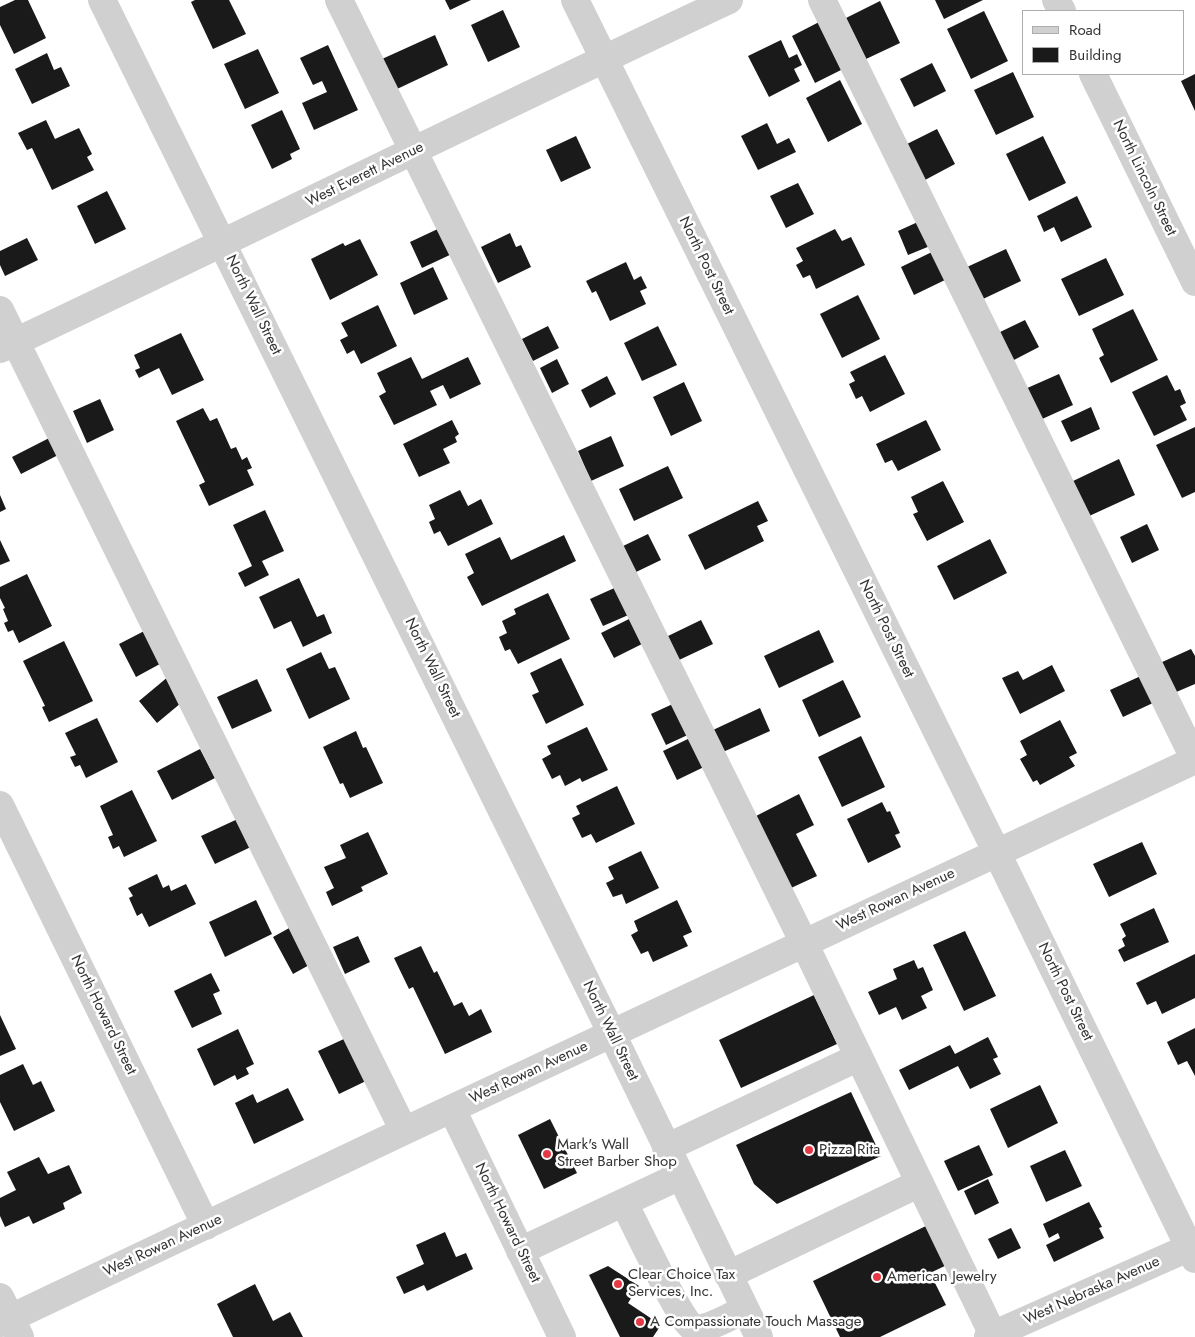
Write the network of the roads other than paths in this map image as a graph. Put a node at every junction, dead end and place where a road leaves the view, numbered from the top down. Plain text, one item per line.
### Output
1 (102, 0) edge
2 (339, 0) edge
3 (575, 0) edge
4 (729, 0) edge
5 (822, 0) edge
6 (603, 58) junction
7 (1093, 75) edge
8 (413, 151) junction
9 (223, 244) junction
10 (1195, 282) edge
11 (0, 310) edge
12 (8, 346) edge
13 (1195, 760) edge
14 (0, 805) edge
15 (997, 853) junction
16 (804, 943) junction
17 (612, 1034) junction
18 (859, 1057) junction
19 (452, 1109) junction
20 (404, 1131) junction
21 (666, 1148) junction
22 (680, 1176) junction
23 (920, 1183) junction
24 (624, 1203) junction
25 (206, 1226) junction
26 (1193, 1251) edge
27 (520, 1252) junction
28 (728, 1275) junction
29 (745, 1310) junction
30 (8, 1319) edge
31 (992, 1336) edge
32 (562, 1337) edge
33 (759, 1337) edge

1 - 9 street, North Wall Street
2 - 8 street
3 - 6 street, North Post Street
4 - 6 street, West Everett Avenue
5 - 13 street
6 - 8 street, West Everett Avenue
6 - 15 street, North Post Street
7 - 10 street, North Lincoln Street
8 - 9 street, West Everett Avenue
8 - 16 street
9 - 12 street, West Everett Avenue
9 - 17 street, North Wall Street
11 - 12 street
12 - 20 street
13 - 15 street, West Rowan Avenue
14 - 25 street, North Howard Street
15 - 16 street, West Rowan Avenue
15 - 26 street, North Post Street
16 - 17 street, West Rowan Avenue
16 - 18 street
17 - 19 street, West Rowan Avenue
17 - 21 street, North Wall Street
18 - 21 street
18 - 23 street
19 - 20 street, West Rowan Avenue
19 - 27 street, North Howard Street
20 - 25 street, West Rowan Avenue
21 - 22 street, North Wall Street
22 - 24 street
22 - 28 street, North Wall Street
23 - 28 street
23 - 31 street
24 - 27 street
24 - 29 street
25 - 30 street, West Rowan Avenue
26 - 31 street, West Nebraska Avenue
27 - 32 street, North Howard Street
28 - 29 street, North Wall Street
29 - 33 street, North Wall Street

